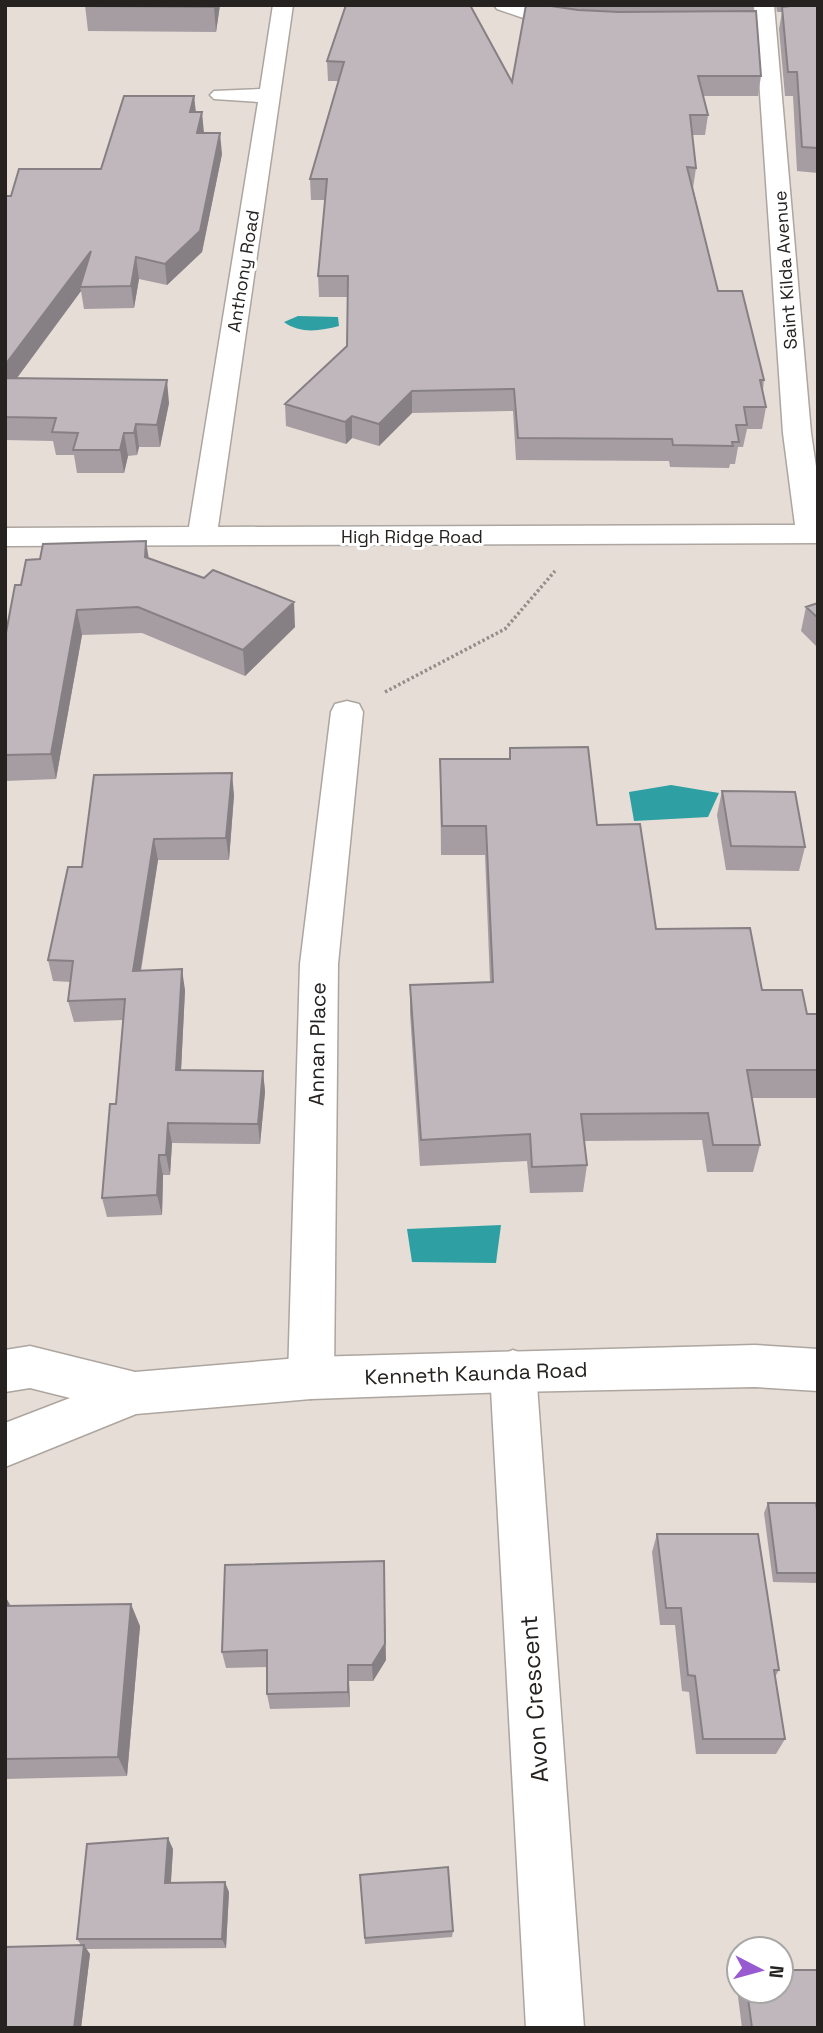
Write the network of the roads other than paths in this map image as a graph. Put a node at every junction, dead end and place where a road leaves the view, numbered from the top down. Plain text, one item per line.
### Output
1 (283, 5) edge
2 (504, 5) edge
3 (760, 17) edge
4 (792, 20) edge
5 (589, 22) edge
6 (221, 96) dead end
7 (269, 96) junction
8 (806, 399) edge
9 (814, 534) edge
10 (5, 537) edge
11 (202, 537) junction
12 (347, 712) road end
13 (818, 1370) edge
14 (5, 1371) edge
15 (513, 1371) junction
16 (311, 1378) junction
17 (135, 1393) junction
18 (5, 1445) edge
19 (555, 2028) edge

1 - 7 street, Anthony Road
2 - 5 street
3 - 4 street
3 - 8 street, Saint Kilda Avenue
6 - 7 street
7 - 11 street, Anthony Road
8 - 9 street, Saint Kilda Avenue
9 - 11 street, High Ridge Road
10 - 11 street, High Ridge Road
12 - 16 street, Annan Place
13 - 15 street, Kenneth Kaunda Road
14 - 17 street, Kenneth Kaunda Road
15 - 16 street, Kenneth Kaunda Road
15 - 19 street, Avon Crescent
16 - 17 street, Kenneth Kaunda Road
17 - 18 street, Kenneth Kaunda Road

